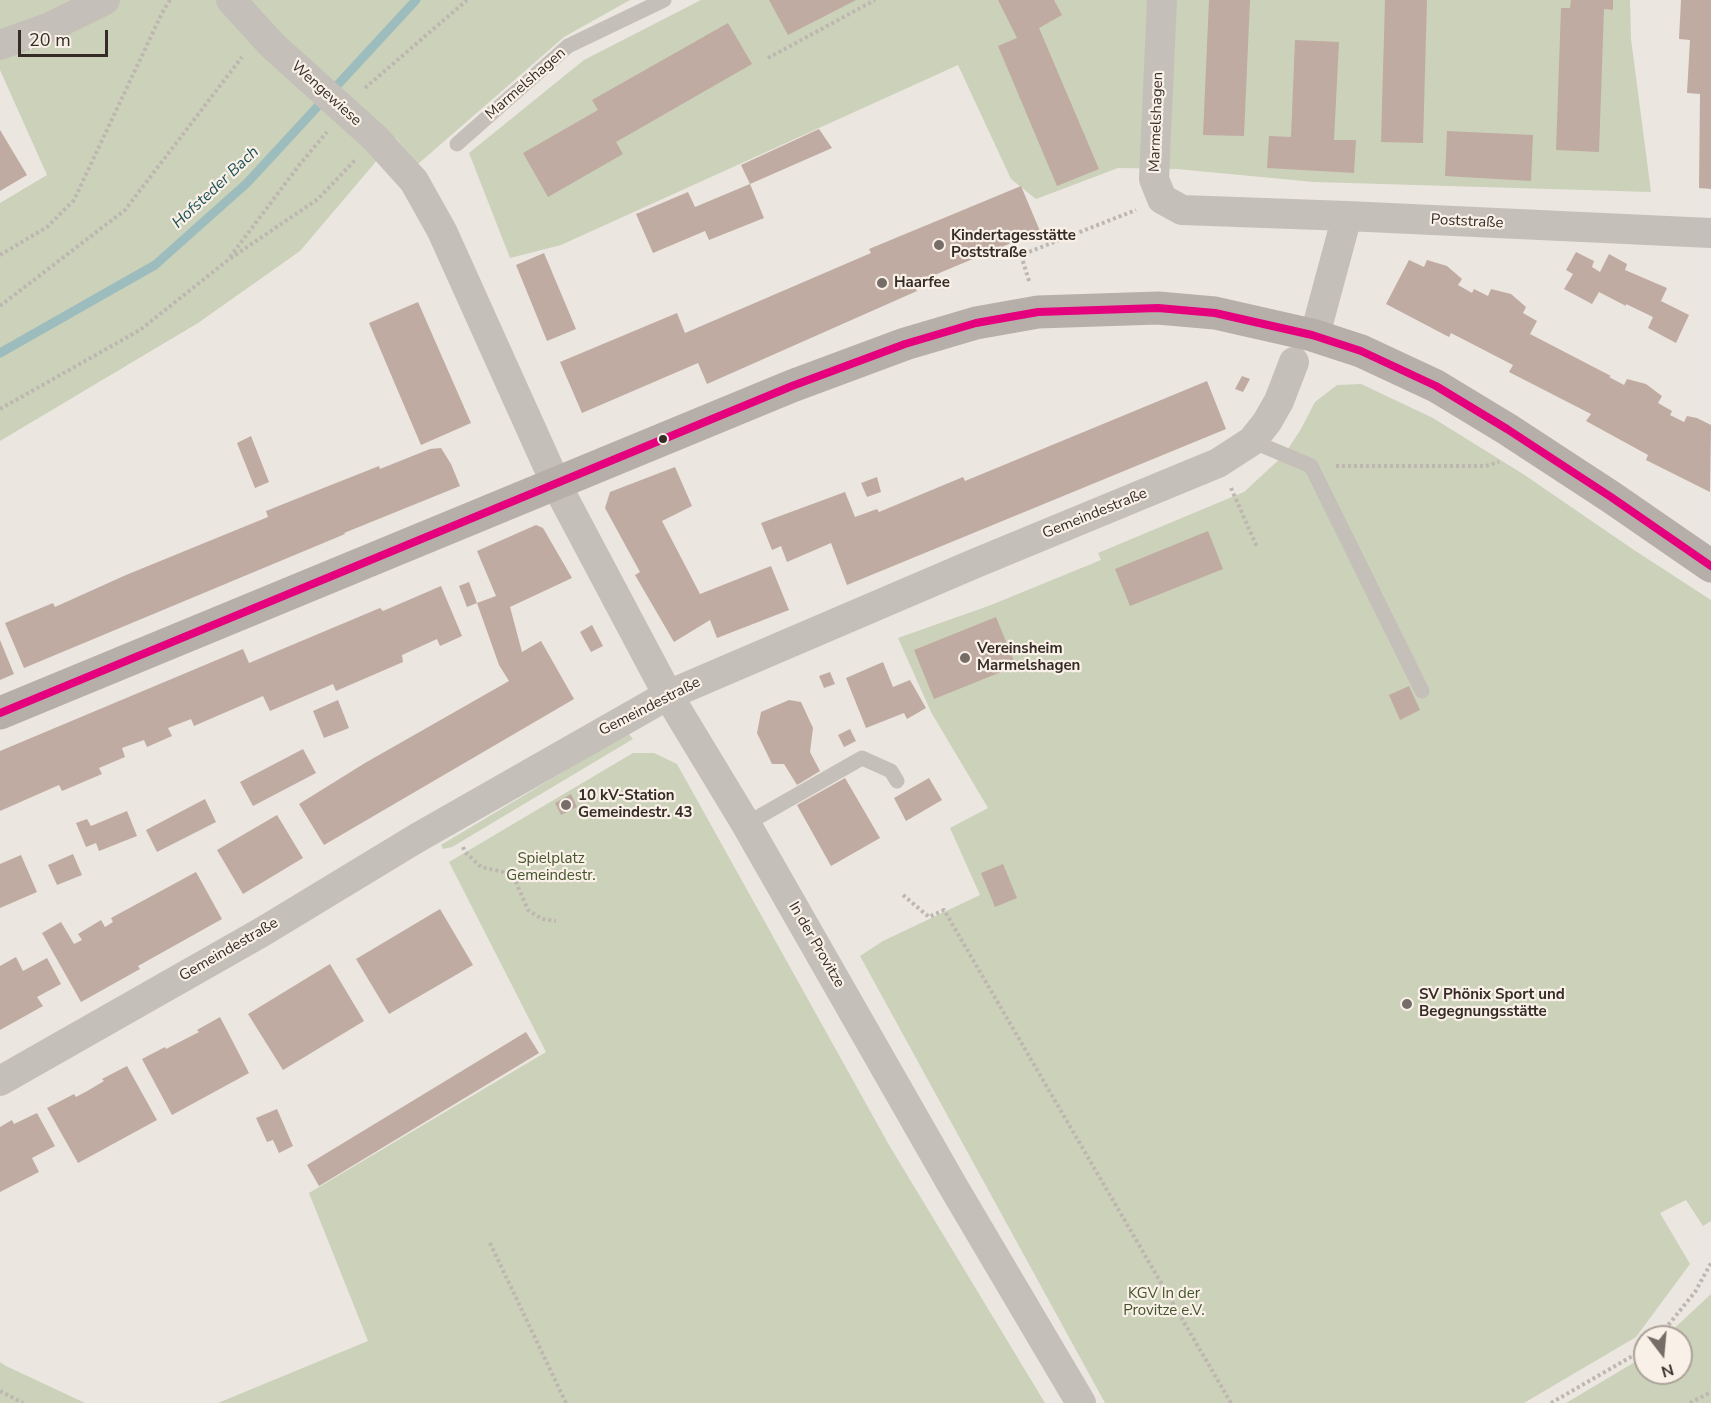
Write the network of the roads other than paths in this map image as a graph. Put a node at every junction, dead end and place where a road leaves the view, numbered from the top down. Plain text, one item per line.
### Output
1 (105, 0) edge
2 (231, 0) edge
3 (664, 0) edge
4 (1162, 0) edge
5 (0, 45) edge
6 (457, 144) dead end
7 (1347, 216) junction
8 (1711, 233) edge
9 (1312, 335) junction
10 (1294, 362) dead end
11 (1252, 441) junction
12 (556, 484) junction
13 (1711, 566) edge
14 (1422, 691) dead end
15 (668, 695) junction
16 (0, 713) edge
17 (897, 781) dead end
18 (746, 824) junction
19 (0, 1081) edge
20 (1081, 1403) edge

1 - 5 street
2 - 12 street, Wengewiese
3 - 6 lane, Marmelshagen
4 - 7 street, Marmelshagen
7 - 8 street, Poststraße
7 - 9 street
9 - 12 street
9 - 13 street
10 - 11 street, Gemeindestraße
11 - 14 lane
11 - 15 street, Gemeindestraße
12 - 15 street, In der Provitze
12 - 16 street
15 - 18 street, In der Provitze
15 - 19 street, Gemeindestraße
17 - 18 lane
18 - 20 street, In der Provitze

